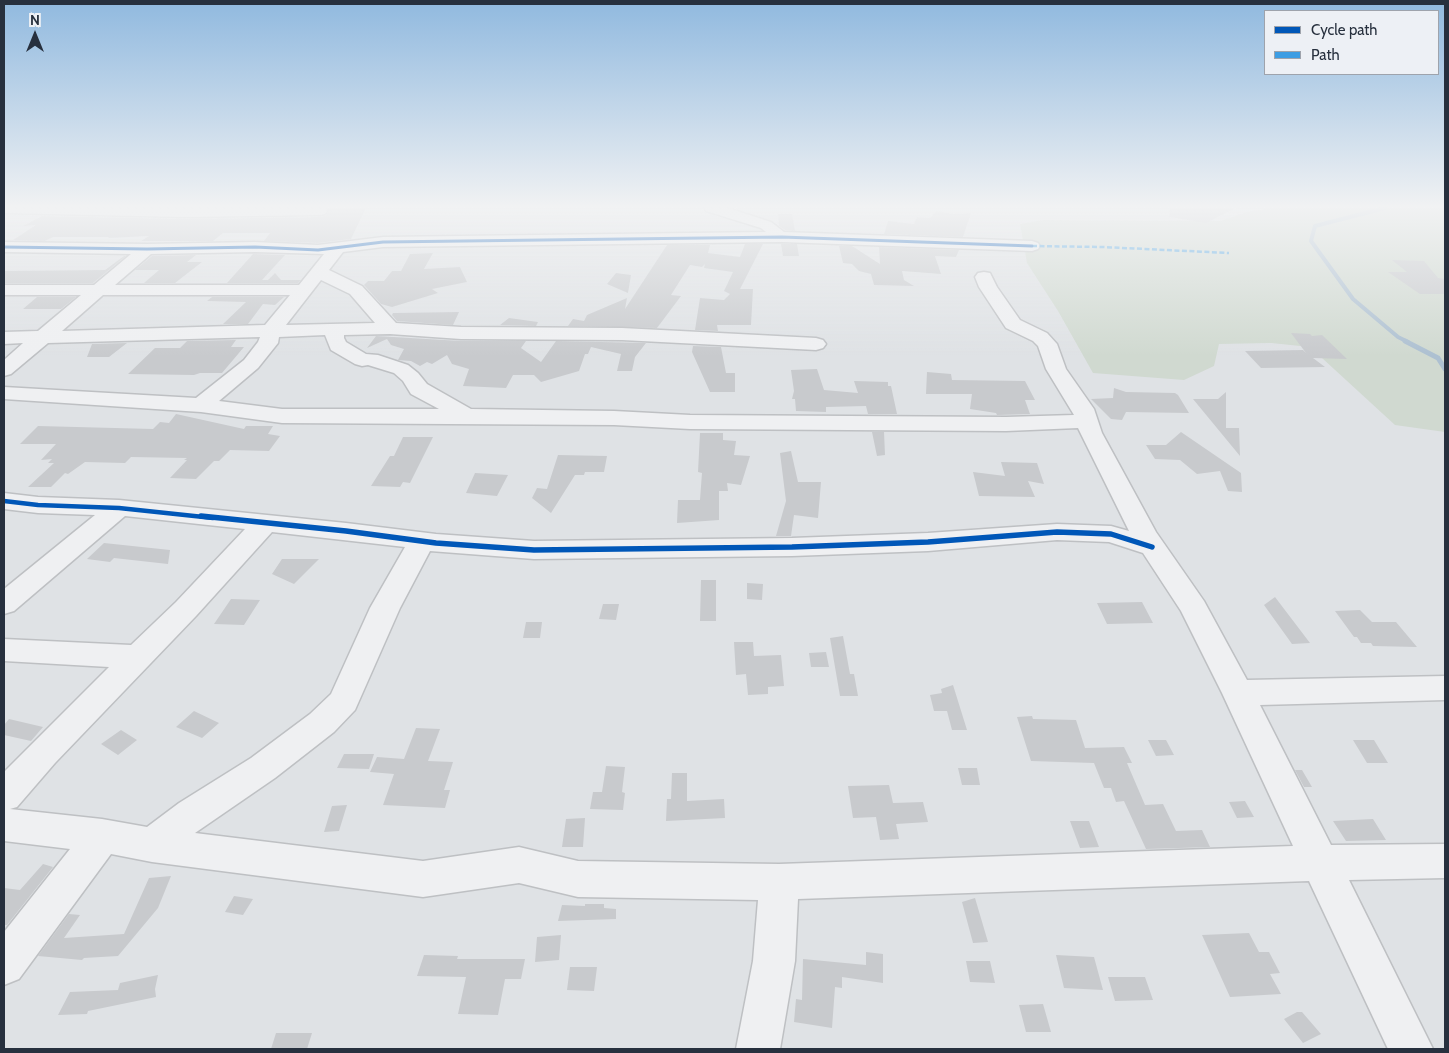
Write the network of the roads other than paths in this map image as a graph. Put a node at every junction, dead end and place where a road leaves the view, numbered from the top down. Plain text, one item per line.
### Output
1 (137, 257) edge
2 (331, 257) edge
3 (319, 272) junction
4 (984, 277) dead end
5 (4, 290) edge
6 (99, 290) junction
7 (305, 290) junction
8 (390, 328) junction
9 (271, 331) junction
10 (335, 331) junction
11 (42, 337) junction
12 (4, 338) edge
13 (816, 344) dead end
14 (4, 370) edge
15 (4, 393) edge
16 (201, 405) junction
17 (466, 416) junction
18 (1087, 421) junction
19 (4, 501) edge
20 (119, 508) junction
21 (265, 523) junction
22 (422, 541) junction
23 (1152, 547) junction
24 (4, 604) edge
25 (4, 650) edge
26 (138, 657) junction
27 (1445, 688) edge
28 (1238, 693) junction
29 (4, 796) edge
30 (4, 825) edge
31 (102, 836) junction
32 (152, 844) junction
33 (1445, 861) edge
34 (1320, 863) junction
35 (779, 882) junction
36 (4, 964) edge
37 (758, 1049) edge
38 (1412, 1049) edge

1 - 6 street
2 - 3 street
3 - 7 street
3 - 8 street
4 - 18 street
5 - 6 street
6 - 7 street
6 - 11 street
7 - 9 street
8 - 10 street
8 - 13 street
9 - 10 street
9 - 11 street
9 - 16 street
10 - 17 street
11 - 12 street
11 - 14 street
15 - 16 street
16 - 17 street
17 - 18 street
18 - 23 street
19 - 20 street
20 - 21 street
20 - 24 street
21 - 22 street
21 - 26 street
22 - 23 street
22 - 32 street
23 - 28 street
25 - 26 street
26 - 29 street
27 - 28 street
28 - 34 street
30 - 31 street
31 - 32 street
31 - 36 street
32 - 35 street
33 - 34 street
34 - 35 street
34 - 38 street
35 - 37 street

